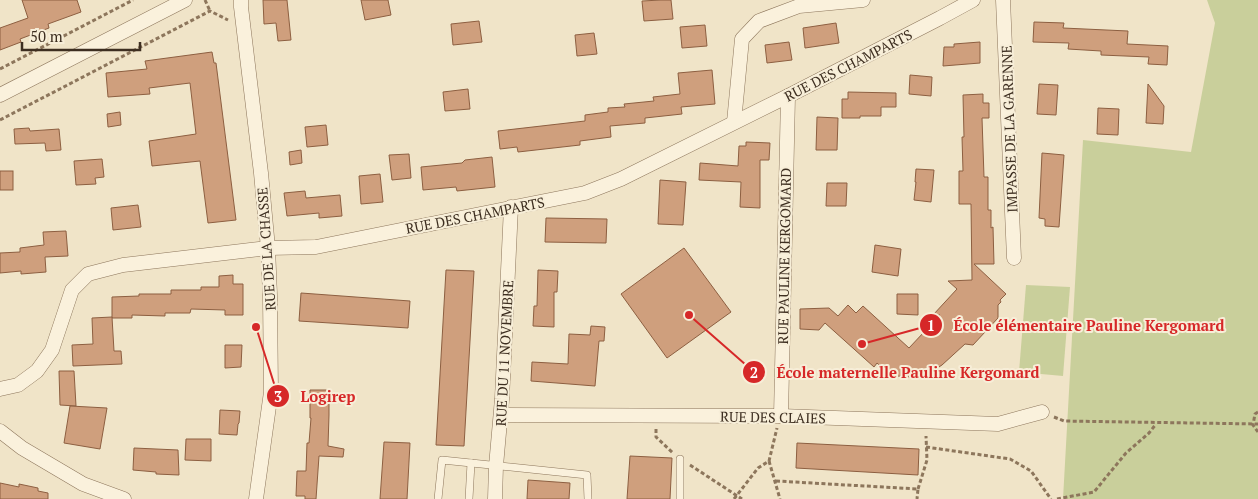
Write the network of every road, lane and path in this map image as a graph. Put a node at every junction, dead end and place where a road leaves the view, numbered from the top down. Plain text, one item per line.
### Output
1 (133, 0) edge
2 (185, 0) edge
3 (205, 0) edge
4 (863, 0) edge
5 (973, 0) edge
6 (1003, 0) edge
7 (241, 4) edge
8 (210, 11) junction
9 (0, 69) edge
10 (0, 95) edge
11 (788, 96) junction
12 (0, 120) edge
13 (734, 122) junction
14 (511, 207) junction
15 (268, 248) junction
16 (1014, 258) dead end
17 (0, 389) edge
18 (1042, 412) joint
19 (1258, 412) edge
20 (502, 415) junction
21 (781, 416) junction
22 (926, 422) junction
23 (1156, 423) junction
24 (1253, 424) junction
25 (1258, 424) edge
26 (0, 431) edge
27 (1258, 432) edge
28 (926, 447) junction
29 (680, 459) dead end
30 (769, 461) junction
31 (471, 463) junction
32 (496, 466) junction
33 (776, 481) junction
34 (918, 489) junction
35 (124, 499) edge
36 (256, 499) edge
37 (438, 499) edge
38 (469, 499) edge
39 (495, 499) edge
40 (588, 499) edge
41 (680, 499) edge
42 (734, 499) edge
43 (780, 499) edge
44 (917, 499) edge
45 (1051, 499) edge
46 (1057, 499) edge

1 - 9 path
2 - 10 street
3 - 8 path
4 - 13 street
5 - 11 street, RUE DES CHAMPARTS
6 - 16 street, IMPASSE DE LA GARENNE
7 - 8 path
7 - 15 street, RUE DE LA CHASSE
8 - 12 path
11 - 13 street, RUE DES CHAMPARTS
11 - 21 street, RUE PAULINE KERGOMARD
13 - 14 street, RUE DES CHAMPARTS
14 - 15 street, RUE DES CHAMPARTS
14 - 20 street, RUE DU 11 NOVEMBRE
15 - 17 street, RUE DES CHAMPARTS
15 - 36 street, RUE DE LA CHASSE
18 - 22 street, RUE DES CLAIES
18 - 23 path
19 - 24 path
20 - 21 street, RUE DES CLAIES
20 - 32 street, RUE DU 11 NOVEMBRE
21 - 22 street, RUE DES CLAIES
21 - 30 path
22 - 28 path
23 - 24 path
23 - 46 path
24 - 25 path
24 - 27 path
26 - 35 street
28 - 34 path
28 - 45 path
29 - 41 lane
30 - 33 path
30 - 42 path
31 - 32 lane
31 - 37 lane
31 - 38 lane
32 - 39 street, RUE DU 11 NOVEMBRE
32 - 40 lane
33 - 34 path
33 - 43 path
34 - 44 path

